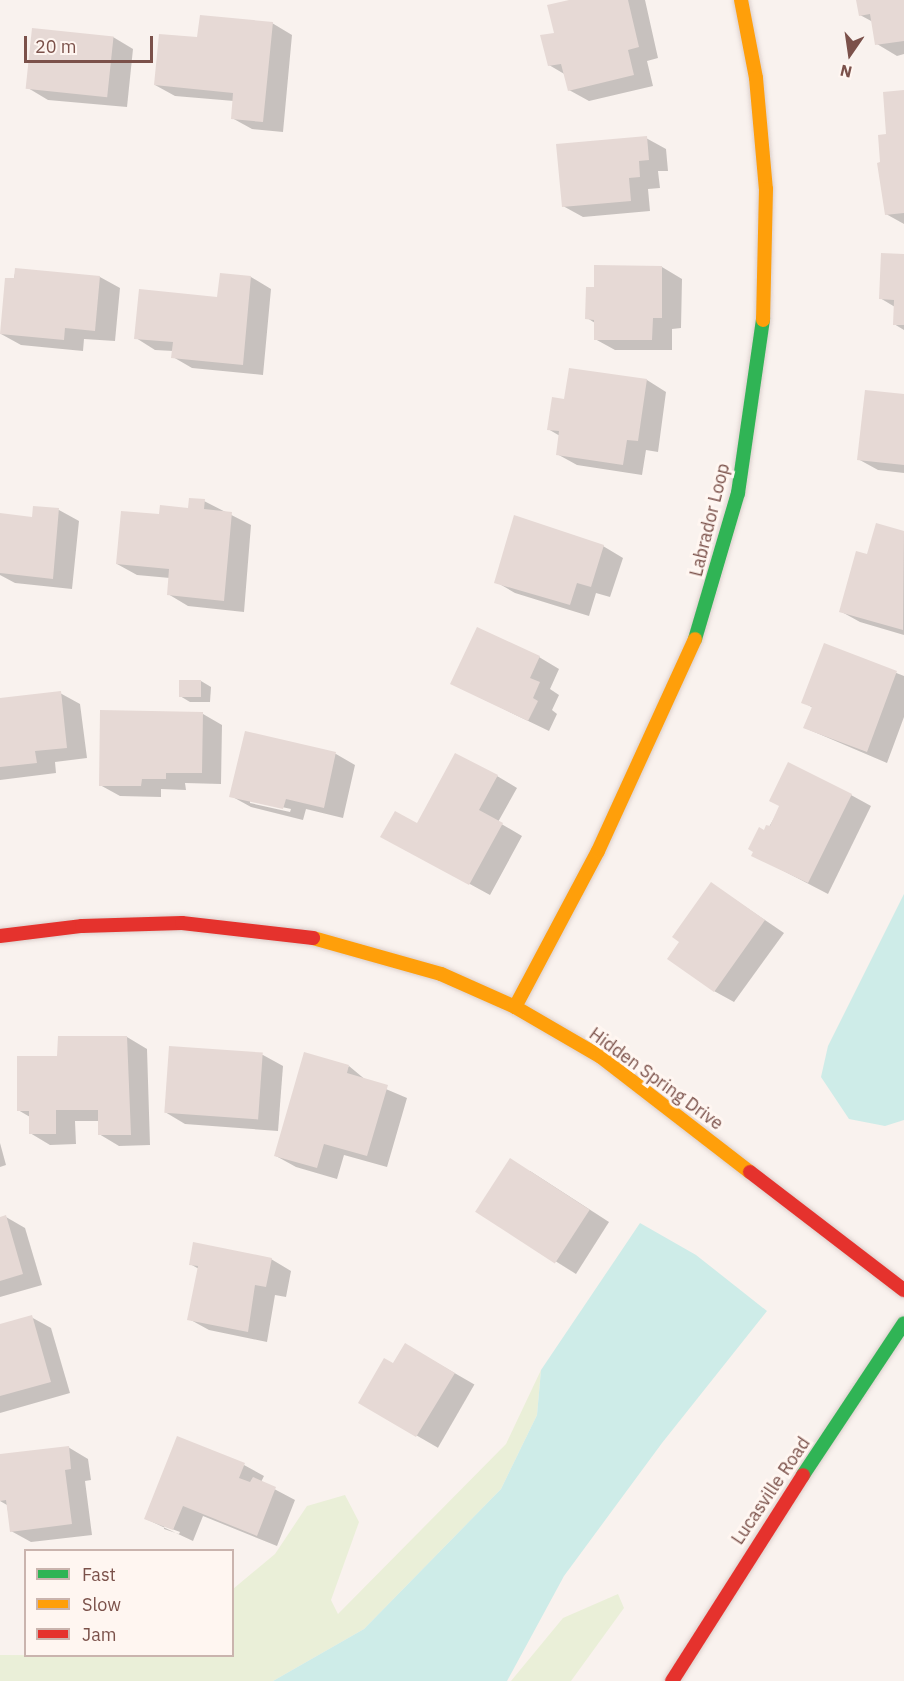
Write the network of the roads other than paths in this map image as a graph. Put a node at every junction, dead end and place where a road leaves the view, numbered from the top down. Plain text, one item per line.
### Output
1 (741, 0) edge
2 (0, 936) edge
3 (515, 1007) junction
4 (904, 1290) edge
5 (904, 1323) edge
6 (672, 1681) edge

1 - 3 street, Labrador Loop
2 - 3 street, Hidden Spring Drive
3 - 4 street, Hidden Spring Drive
5 - 6 street, Lucasville Road

